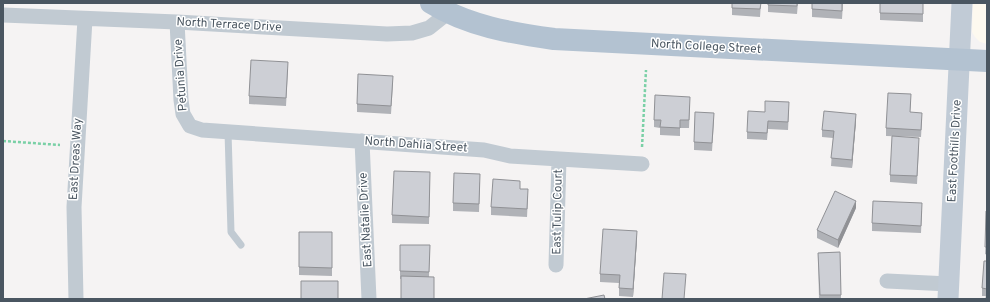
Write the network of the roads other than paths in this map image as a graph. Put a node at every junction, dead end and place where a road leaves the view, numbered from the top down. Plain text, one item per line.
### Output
1 (962, 3) edge
2 (440, 8) edge
3 (3, 15) edge
4 (85, 19) junction
5 (177, 22) junction
6 (959, 59) junction
7 (987, 60) edge
8 (190, 126) joint
9 (228, 132) junction
10 (362, 141) junction
11 (559, 159) junction
12 (642, 164) dead end
13 (241, 245) dead end
14 (556, 265) dead end
15 (887, 281) dead end
16 (949, 292) edge
17 (76, 299) edge
18 (370, 299) edge

1 - 6 street, East Foothills Drive
2 - 5 street, North Terrace Drive
2 - 6 main road, North College Street
3 - 4 street, North Terrace Drive
4 - 5 street, North Terrace Drive
4 - 17 street, East Dreas Way
5 - 8 street, Petunia Drive
6 - 7 main road, North College Street
6 - 16 street, East Foothills Drive
8 - 9 street, North Dahlia Street
9 - 10 street, North Dahlia Street
9 - 13 lane
10 - 11 street, North Dahlia Street
10 - 18 street, East Natalie Drive
11 - 12 street, North Dahlia Street
11 - 14 street, East Tulip Court
15 - 16 street

